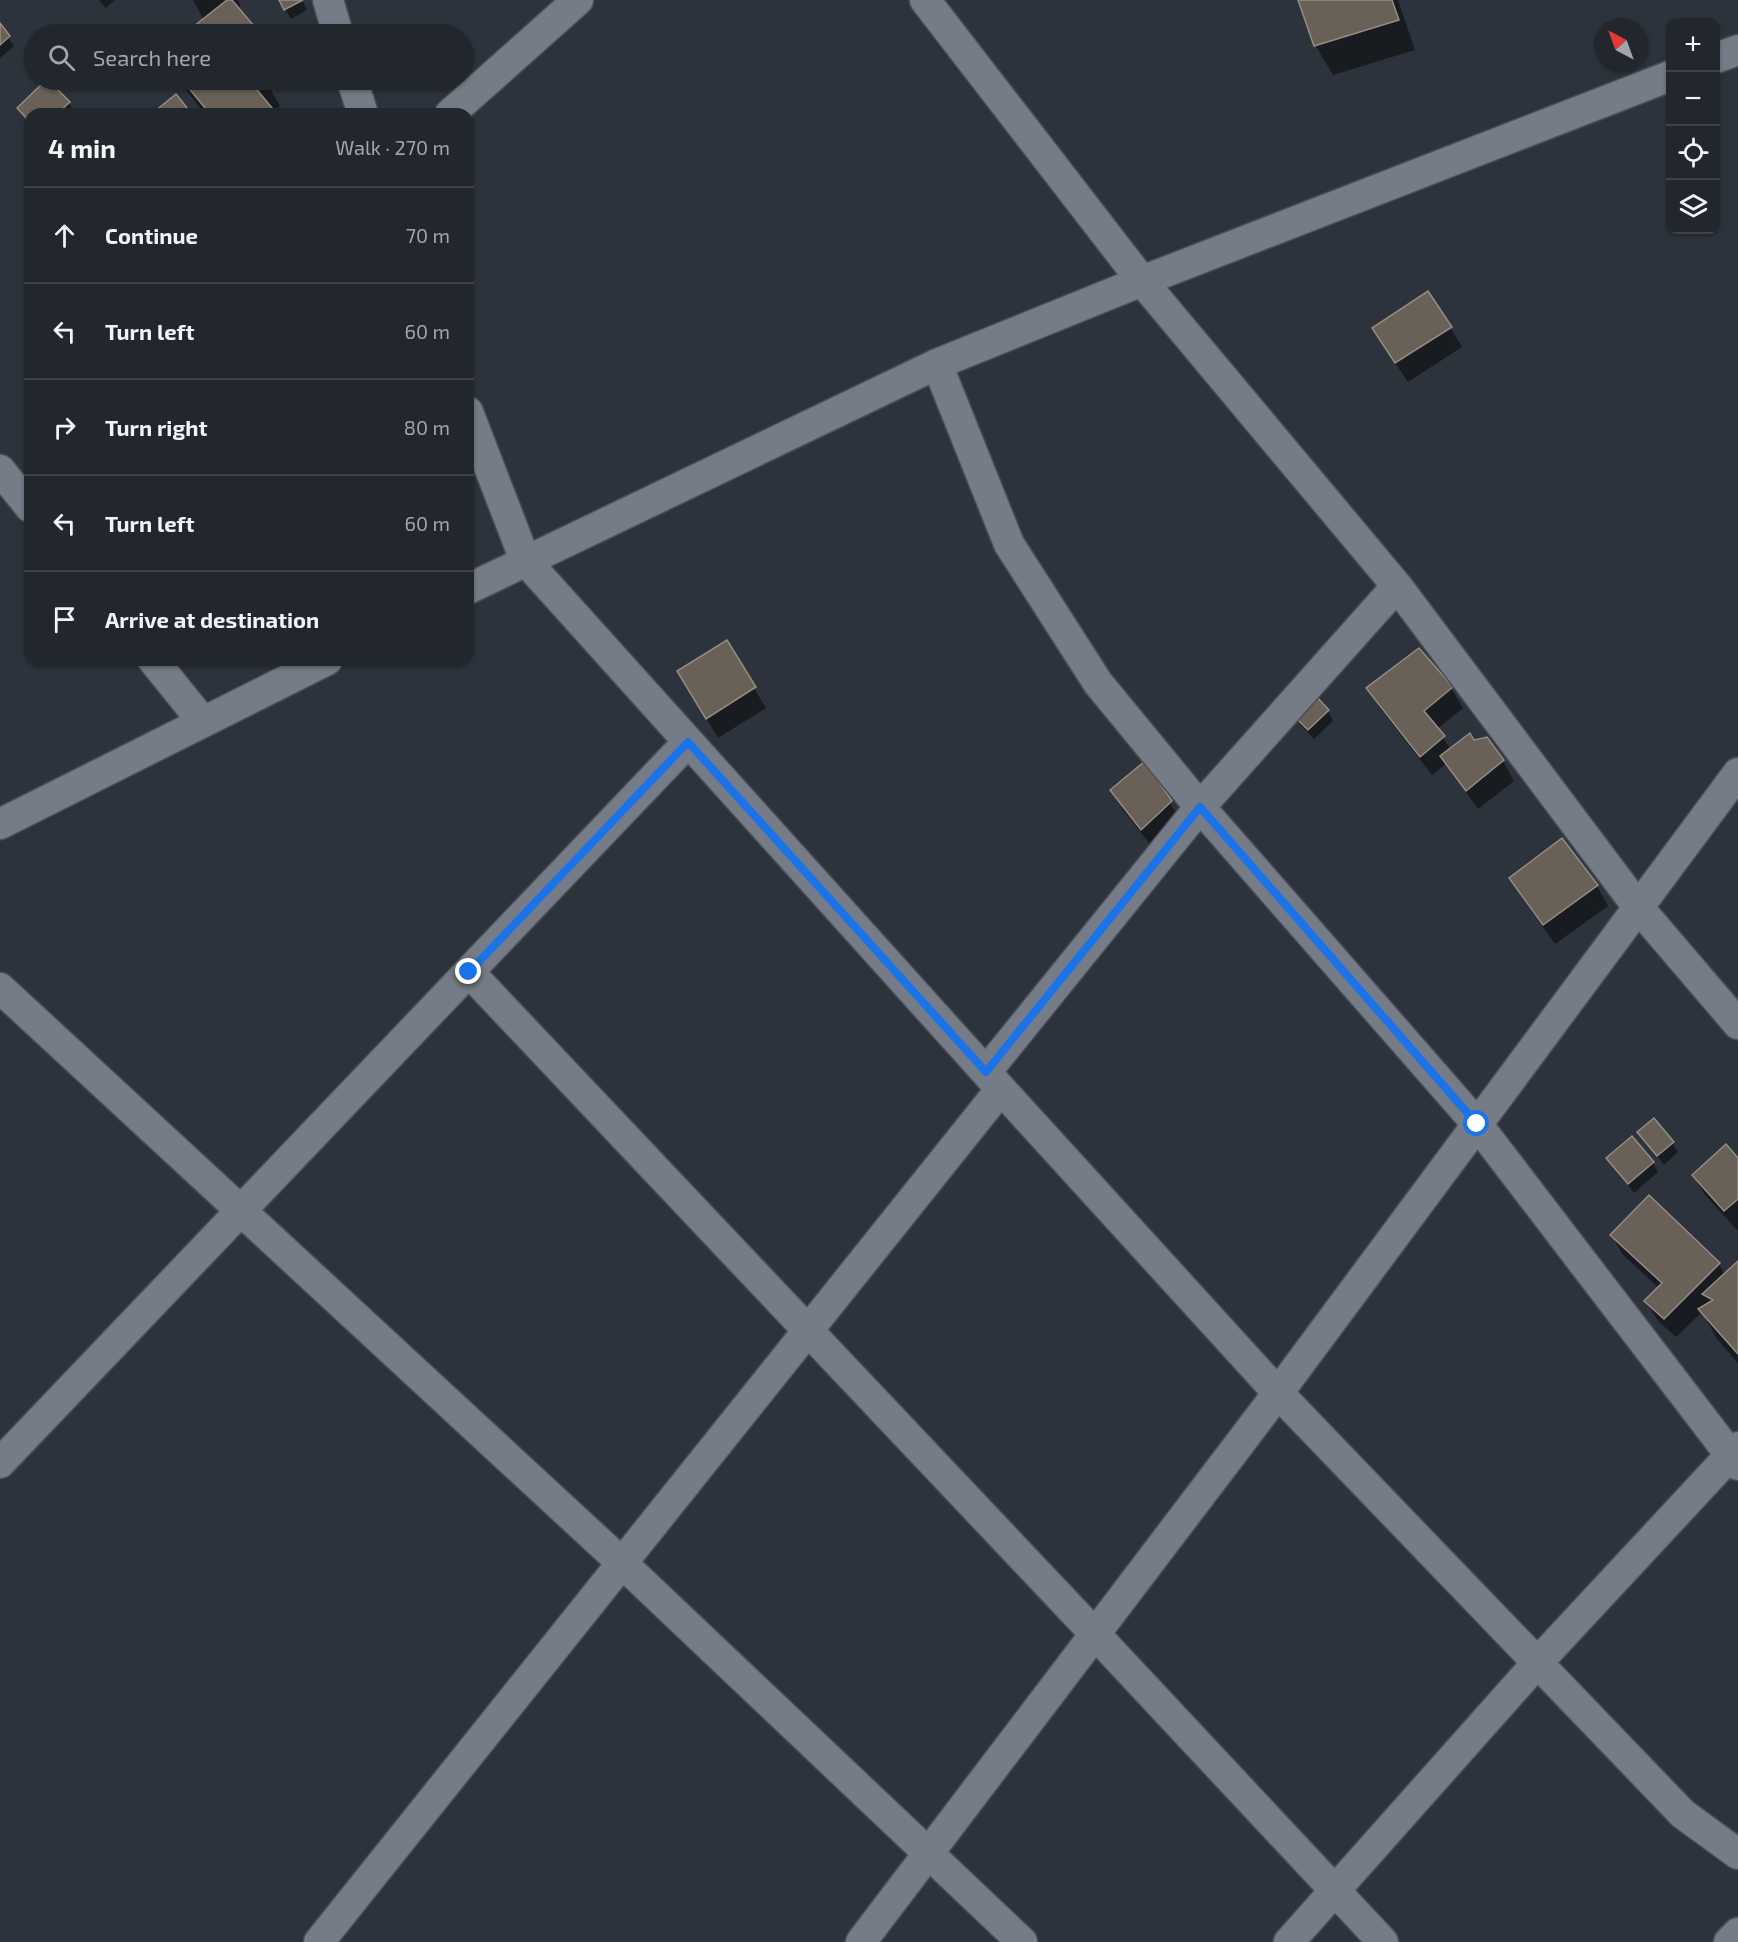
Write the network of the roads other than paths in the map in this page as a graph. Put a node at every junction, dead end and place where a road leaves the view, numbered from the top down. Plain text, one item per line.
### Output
1 (328, 0) edge
2 (578, 0) edge
3 (925, 0) edge
4 (335, 24) edge
5 (1738, 50) edge
6 (1720, 57) edge
7 (1666, 78) edge
8 (355, 90) edge
9 (361, 108) edge
10 (457, 108) edge
11 (1142, 281) junction
12 (938, 364) junction
13 (474, 428) edge
14 (0, 470) edge
15 (24, 500) edge
16 (525, 560) junction
17 (474, 586) edge
18 (1397, 586) junction
19 (158, 666) edge
20 (315, 666) edge
21 (203, 722) junction
22 (688, 742) junction
23 (1738, 773) edge
24 (1200, 807) junction
25 (0, 824) edge
26 (1638, 907) junction
27 (469, 972) junction
28 (0, 988) edge
29 (1738, 1024) edge
30 (994, 1081) junction
31 (1477, 1124) junction
32 (241, 1211) junction
33 (808, 1329) junction
34 (1278, 1393) junction
35 (1735, 1456) edge
36 (0, 1463) edge
37 (621, 1563) junction
38 (1095, 1634) junction
39 (1538, 1662) junction
40 (928, 1854) junction
41 (1738, 1854) edge
42 (1334, 1892) junction
43 (1738, 1932) edge
44 (319, 1942) edge
45 (861, 1942) edge
46 (1022, 1942) edge
47 (1289, 1942) edge
48 (1383, 1942) edge
49 (1729, 1942) edge

1 - 4 street
2 - 10 street
3 - 11 street
5 - 6 street
7 - 11 street
8 - 9 street
11 - 12 street
11 - 18 street
12 - 16 street
12 - 24 street
13 - 16 street
14 - 15 street
16 - 17 street
16 - 22 street
18 - 24 street
18 - 26 street
19 - 21 street
20 - 21 street
21 - 25 street
22 - 27 street
22 - 30 street
23 - 26 street
24 - 30 street
24 - 31 street
26 - 29 street
26 - 31 street
27 - 32 street
27 - 33 street
28 - 32 street
30 - 33 street
30 - 34 street
31 - 34 street
31 - 35 street
32 - 36 street
32 - 37 street
33 - 37 street
33 - 38 street
34 - 38 street
34 - 39 street
35 - 39 street
37 - 40 street
37 - 44 street
38 - 40 street
38 - 42 street
39 - 41 street
39 - 42 street
40 - 45 street
40 - 46 street
42 - 47 street
42 - 48 street
43 - 49 street

